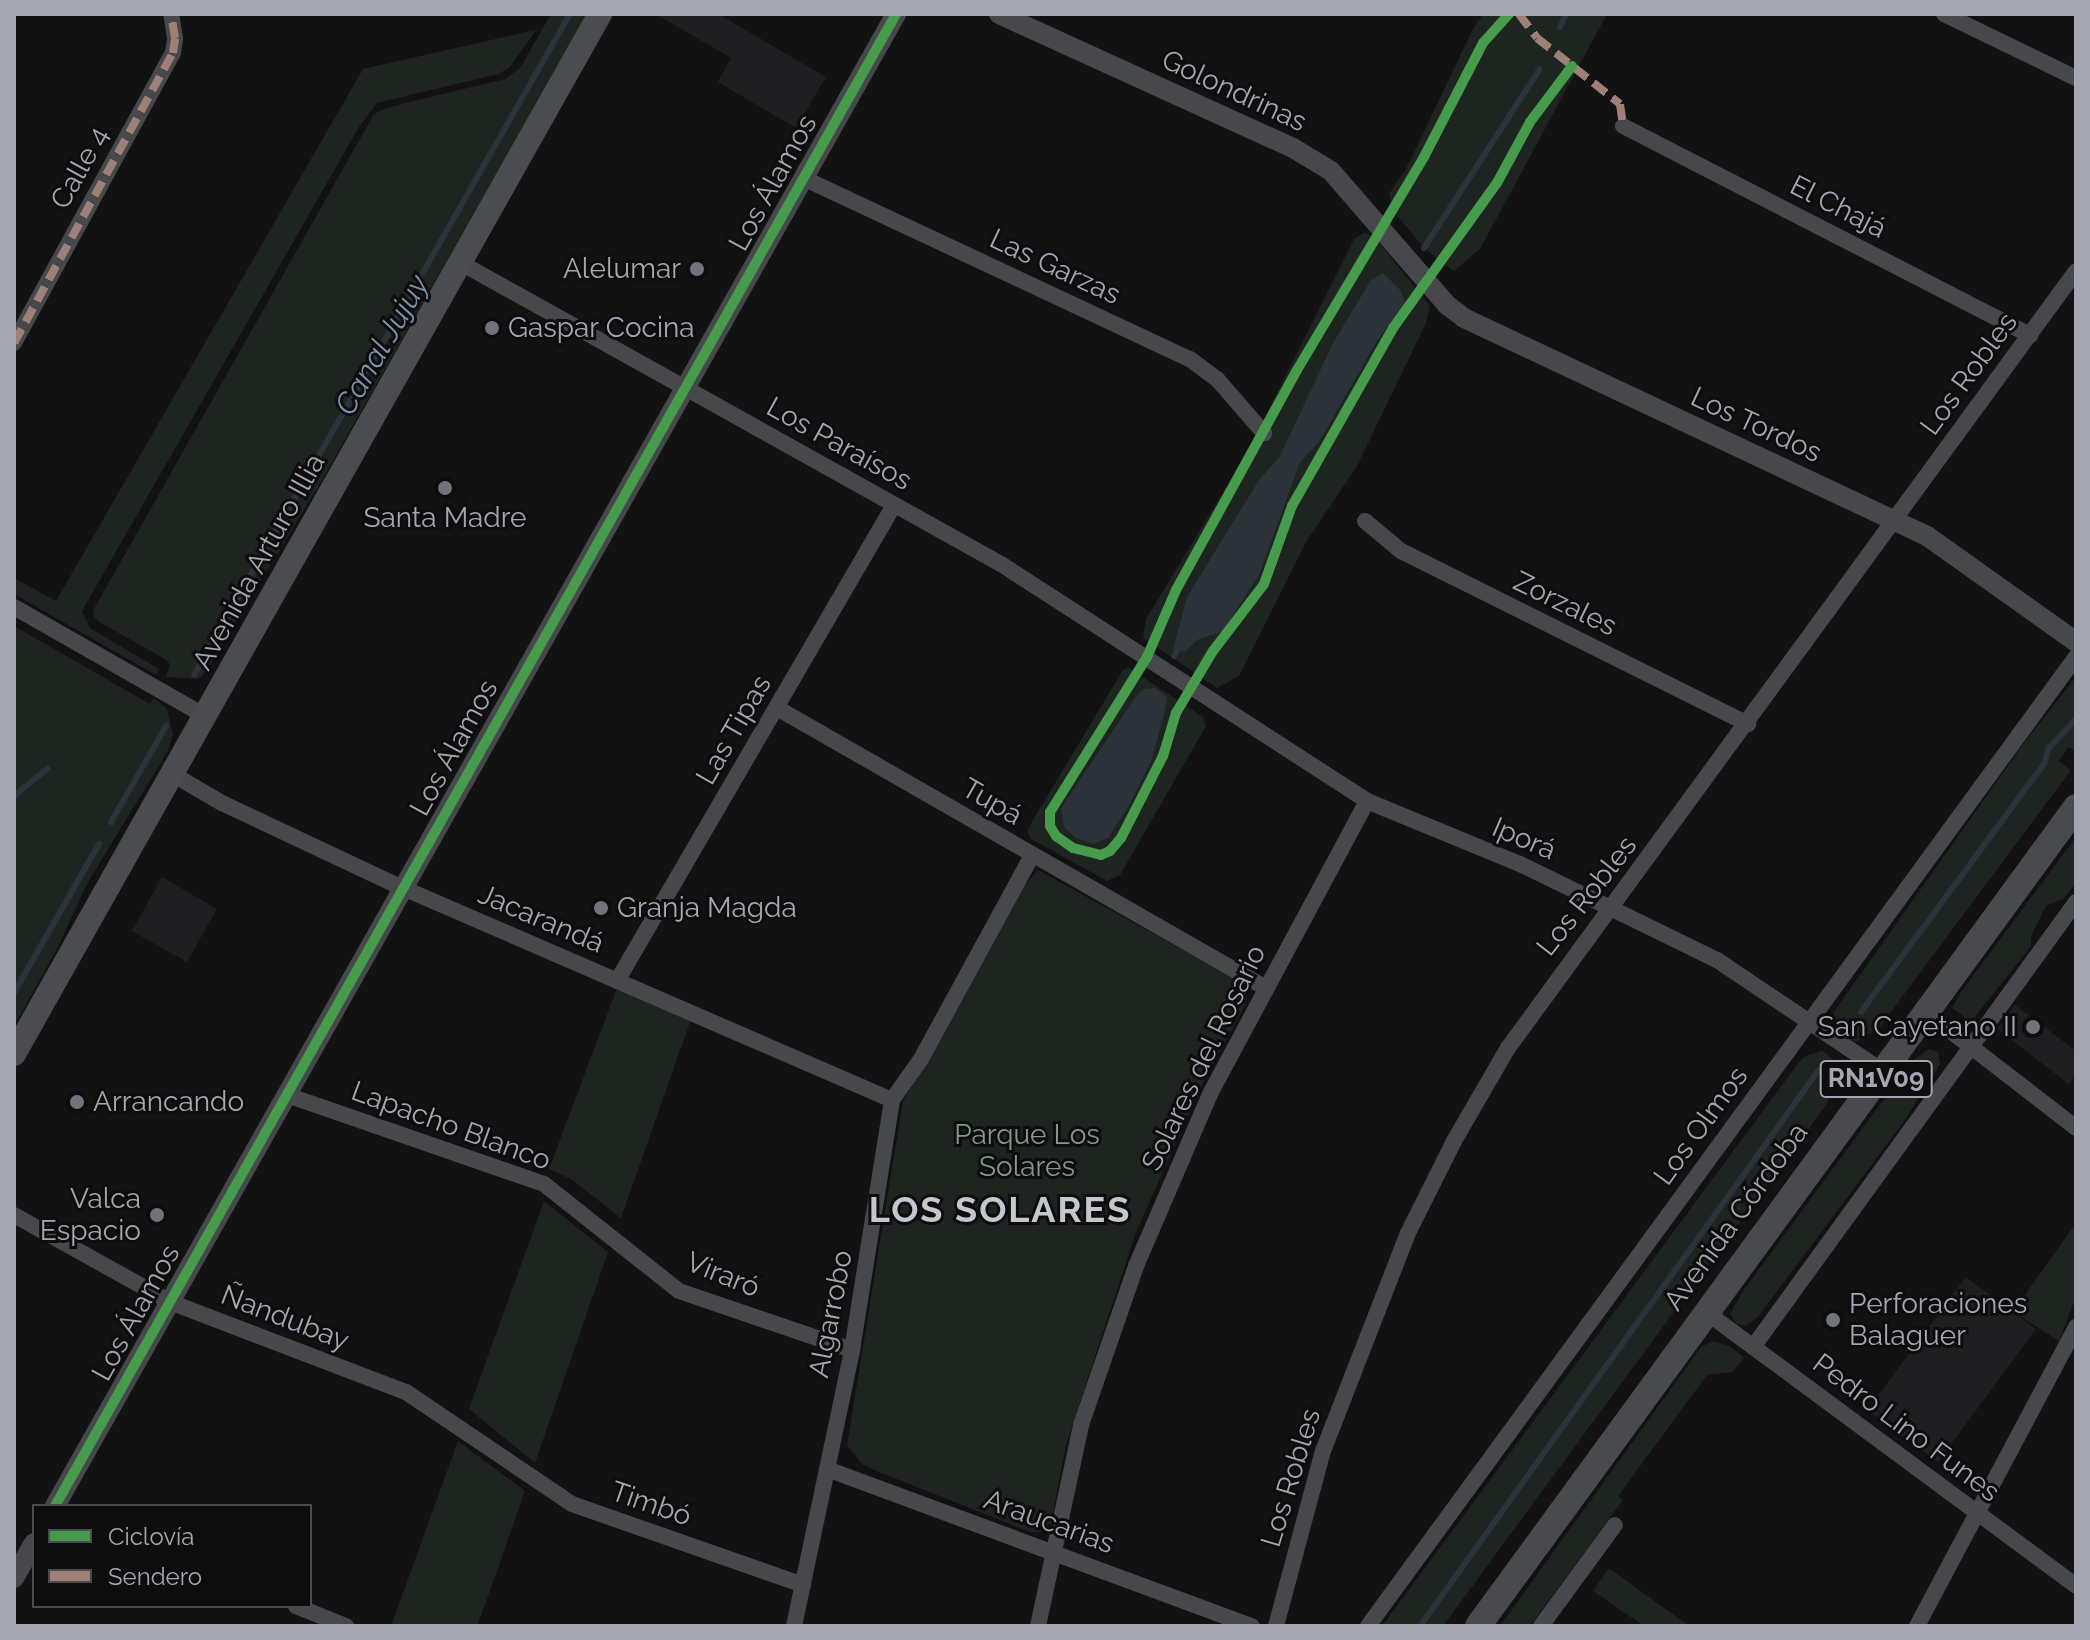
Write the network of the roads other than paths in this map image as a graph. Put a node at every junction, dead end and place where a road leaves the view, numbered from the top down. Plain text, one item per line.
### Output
1 (171, 14) edge
2 (600, 14) edge
3 (896, 14) edge
4 (999, 14) edge
5 (1944, 14) edge
6 (2076, 78) edge
7 (1623, 126) dead end
8 (803, 178) junction
9 (461, 263) junction
10 (1412, 264) joint
11 (2076, 271) edge
12 (2030, 335) junction
13 (14, 343) edge
14 (685, 388) junction
15 (1264, 433) dead end
16 (894, 505) junction
17 (1894, 520) junction
18 (1365, 521) dead end
19 (14, 607) edge
20 (2076, 642) edge
21 (2076, 657) edge
22 (1185, 682) joint
23 (777, 708) junction
24 (207, 717) junction
25 (1748, 724) junction
26 (174, 775) junction
27 (1367, 801) junction
28 (2076, 807) edge
29 (1032, 855) junction
30 (403, 888) junction
31 (2076, 902) edge
32 (1612, 906) junction
33 (617, 981) junction
34 (1266, 988) junction
35 (1926, 1012) junction
36 (1809, 1022) junction
37 (1972, 1046) junction
38 (14, 1054) edge
39 (1882, 1071) junction
40 (287, 1095) junction
41 (892, 1100) junction
42 (2076, 1128) edge
43 (14, 1215) edge
44 (589, 1220) joint
45 (170, 1302) junction
46 (1706, 1312) junction
47 (2076, 1327) edge
48 (1753, 1347) junction
49 (852, 1350) junction
50 (493, 1450) joint
51 (827, 1469) junction
52 (56, 1504) edge
53 (1976, 1513) junction
54 (1615, 1525) dead end
55 (32, 1546) edge
56 (1053, 1551) junction
57 (14, 1578) edge
58 (803, 1585) junction
59 (2076, 1586) edge
60 (301, 1608) edge
61 (346, 1626) edge
62 (794, 1626) edge
63 (1038, 1626) edge
64 (1252, 1626) edge
65 (1276, 1626) edge
66 (1368, 1626) edge
67 (1478, 1626) edge
68 (1541, 1626) edge
69 (1917, 1626) edge

1 - 13 street, Calle 4
2 - 9 main road, Avenida Arturo Illia
3 - 8 street, Los Álamos
4 - 10 street, Golondrinas
5 - 6 street
7 - 12 street, El Chajá
8 - 14 street, Los Álamos
8 - 15 street, Las Garzas
9 - 14 street, Los Paraísos
9 - 24 main road, Avenida Arturo Illia
10 - 17 street, Los Tordos
11 - 12 street, Los Robles
12 - 17 street, Los Robles
14 - 16 street, Los Paraísos
14 - 30 street, Los Álamos
16 - 22 street, Los Paraísos
16 - 23 street, Las Tipas
17 - 20 street, Los Tordos
17 - 25 street, Los Robles
18 - 25 street, Zorzales
19 - 24 street
21 - 36 street, Los Olmos
22 - 27 street, Iporá
23 - 29 street, Tupá
23 - 33 street, Las Tipas
24 - 26 main road, Avenida Arturo Illia
25 - 32 street, Los Robles
26 - 30 street, Jacarandá
26 - 38 main road, Avenida Arturo Illia
27 - 32 street, Iporá
27 - 34 street, Solares del Rosario
28 - 35 main road, Avenida Córdoba / RN1V09
29 - 34 street, Tupá
29 - 41 street, Algarrobo
30 - 33 street, Jacarandá
30 - 40 street, Los Álamos
31 - 37 street
32 - 36 street, Iporá
32 - 65 street, Los Robles
33 - 41 street, Jacarandá
34 - 56 street, Solares del Rosario
35 - 37 street
35 - 39 main road, Avenida Córdoba / RN1V09
36 - 39 street, Iporá
36 - 66 street, Los Olmos
37 - 42 street
37 - 48 street
39 - 46 main road, Avenida Córdoba / RN1V09
40 - 44 street, Lapacho Blanco
40 - 45 street, Los Álamos
41 - 49 street, Algarrobo
43 - 45 street, Ñandubay
44 - 49 street, Viraró
45 - 50 street, Ñandubay
45 - 52 street, Los Álamos
46 - 48 street, Pedro Lino Funes
46 - 67 main road, Avenida Córdoba / RN1V09
47 - 53 street
48 - 53 street, Pedro Lino Funes
49 - 51 street, Algarrobo
50 - 58 street, Timbó
51 - 56 street, Araucarias
51 - 58 street, Algarrobo
53 - 59 street, Pedro Lino Funes
53 - 69 street
54 - 68 street
55 - 57 street
56 - 63 street, Solares del Rosario
56 - 64 street, Araucarias
58 - 62 street, Algarrobo
60 - 61 street

